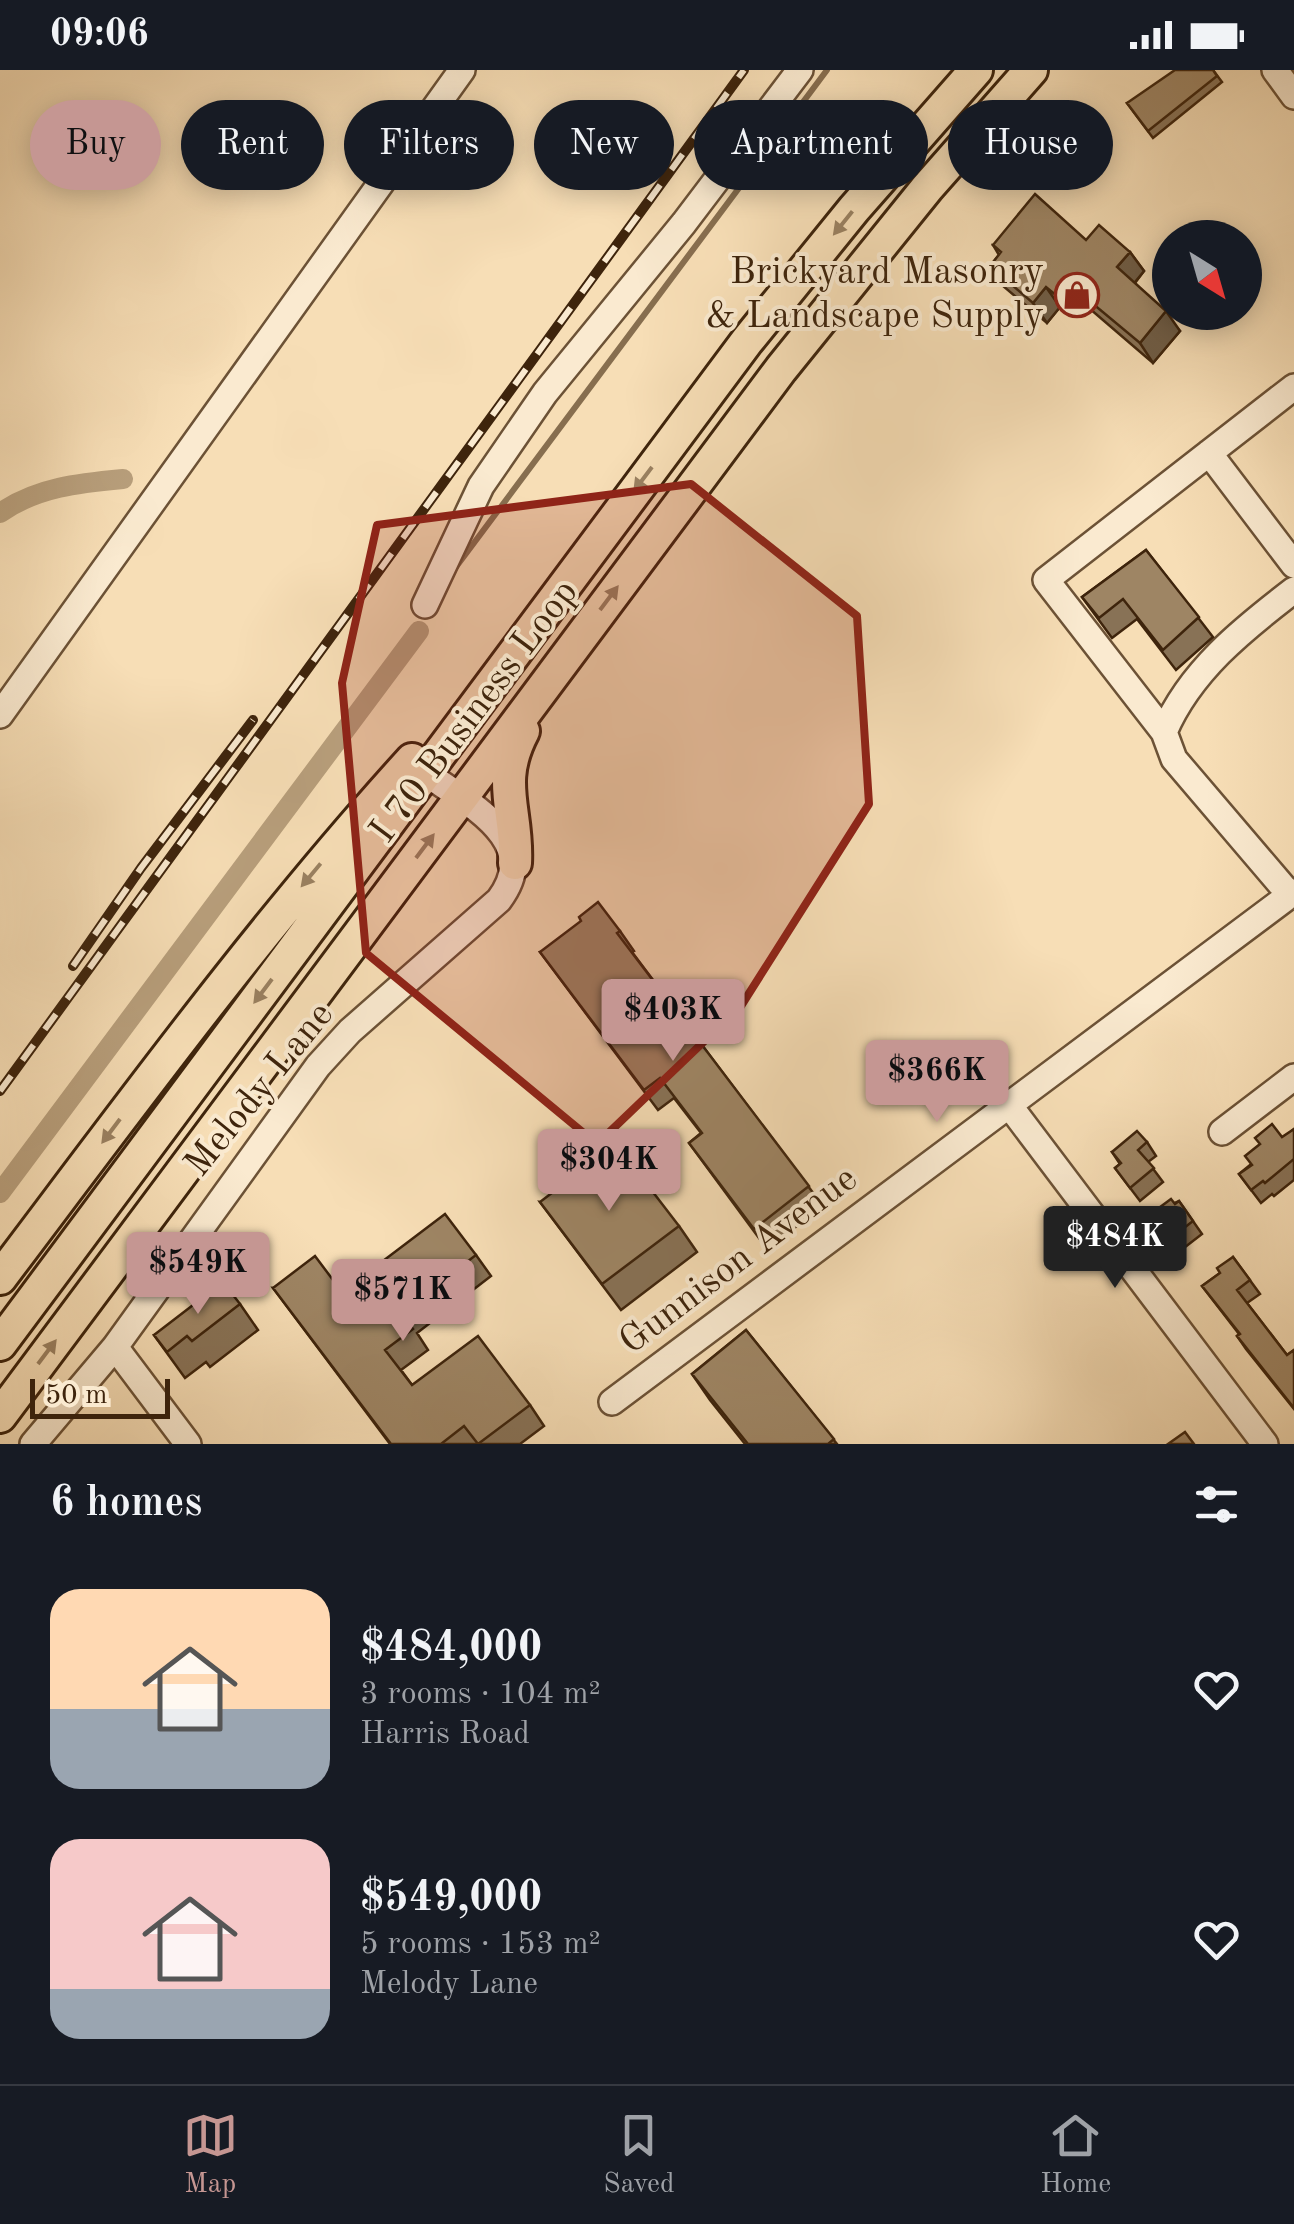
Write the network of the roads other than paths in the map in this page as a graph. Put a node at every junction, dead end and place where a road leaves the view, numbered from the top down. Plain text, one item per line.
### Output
1 (462, 70) edge
2 (800, 70) edge
3 (976, 70) edge
4 (1031, 70) edge
5 (1274, 70) edge
6 (1294, 96) edge
7 (1294, 387) edge
8 (1208, 453) junction
9 (1294, 565) edge
10 (1294, 590) edge
11 (426, 605) dead end
12 (539, 620) junction
13 (551, 676) junction
14 (0, 715) edge
15 (1164, 732) junction
16 (426, 773) junction
17 (460, 799) junction
18 (515, 863) junction
19 (1292, 893) edge
20 (1294, 1077) edge
21 (1009, 1106) junction
22 (1222, 1132) dead end
23 (0, 1278) edge
24 (0, 1344) edge
25 (115, 1346) junction
26 (612, 1402) dead end
27 (0, 1416) edge
28 (33, 1444) edge
29 (188, 1444) edge
30 (1264, 1444) edge

1 - 14 street
2 - 11 street
3 -> 12 main road, I 70 Business Loop
13 -> 4 main road, I 70 Business Loop
5 - 6 street
7 - 8 street
8 - 9 street
8 - 15 street
10 - 15 street
12 - 16 main road, I 70 Business Loop
12 -> 23 main road
13 - 17 main road, I 70 Business Loop
13 - 18 main road
15 - 19 street
16 - 17 street
16 -> 24 main road, I 70 Business Loop
17 - 18 street
27 -> 17 main road, I 70 Business Loop
18 - 25 street, Melody Lane
19 - 21 street, Gunnison Avenue
20 - 22 street
21 - 26 street, Gunnison Avenue
21 - 30 street
25 - 28 street, Melody Lane
25 - 29 street

